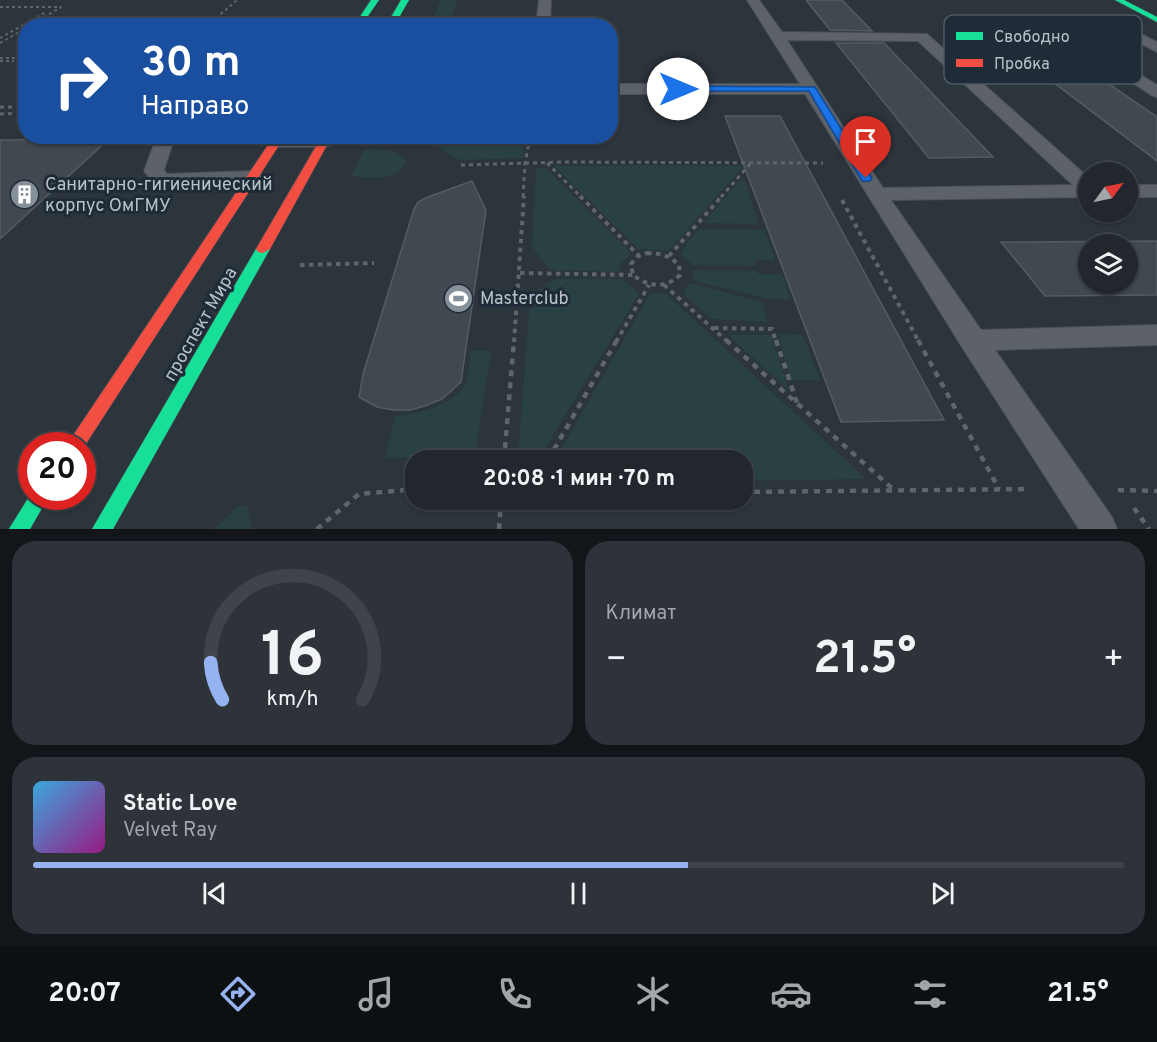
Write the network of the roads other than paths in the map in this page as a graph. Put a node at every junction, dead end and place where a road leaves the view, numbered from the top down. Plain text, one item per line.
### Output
1 (375, 0) edge
2 (405, 0) edge
3 (545, 0) edge
4 (753, 0) edge
5 (1119, 0) edge
6 (363, 18) edge
7 (395, 18) edge
8 (544, 18) edge
9 (1157, 20) edge
10 (779, 36) junction
11 (1142, 40) edge
12 (1157, 48) edge
13 (944, 58) edge
14 (1142, 82) edge
15 (973, 84) edge
16 (812, 88) junction
17 (618, 89) edge
18 (1157, 92) edge
19 (163, 144) edge
20 (275, 144) edge
21 (323, 144) edge
22 (254, 177) junction
23 (1078, 180) edge
24 (1078, 190) edge
25 (1138, 191) edge
26 (1157, 191) edge
27 (877, 194) junction
28 (1157, 335) edge
29 (972, 340) junction
30 (84, 432) edge
31 (31, 510) edge
32 (19, 529) edge
33 (102, 529) edge
34 (1099, 529) edge

1 - 6 main road
2 - 7 main road
3 - 8 lane
4 - 10 lane
5 - 9 main road
10 - 13 lane
10 - 16 lane
11 - 12 lane
14 - 18 lane
15 - 23 lane
16 - 17 lane
16 - 27 lane
19 - 22 lane
20 - 22 main road, проспект Мира
21 - 33 main road, проспект Мира
22 - 30 main road, проспект Мира
24 - 27 lane
25 - 26 lane
27 - 29 lane
28 - 29 lane
29 - 34 lane
31 - 32 main road

